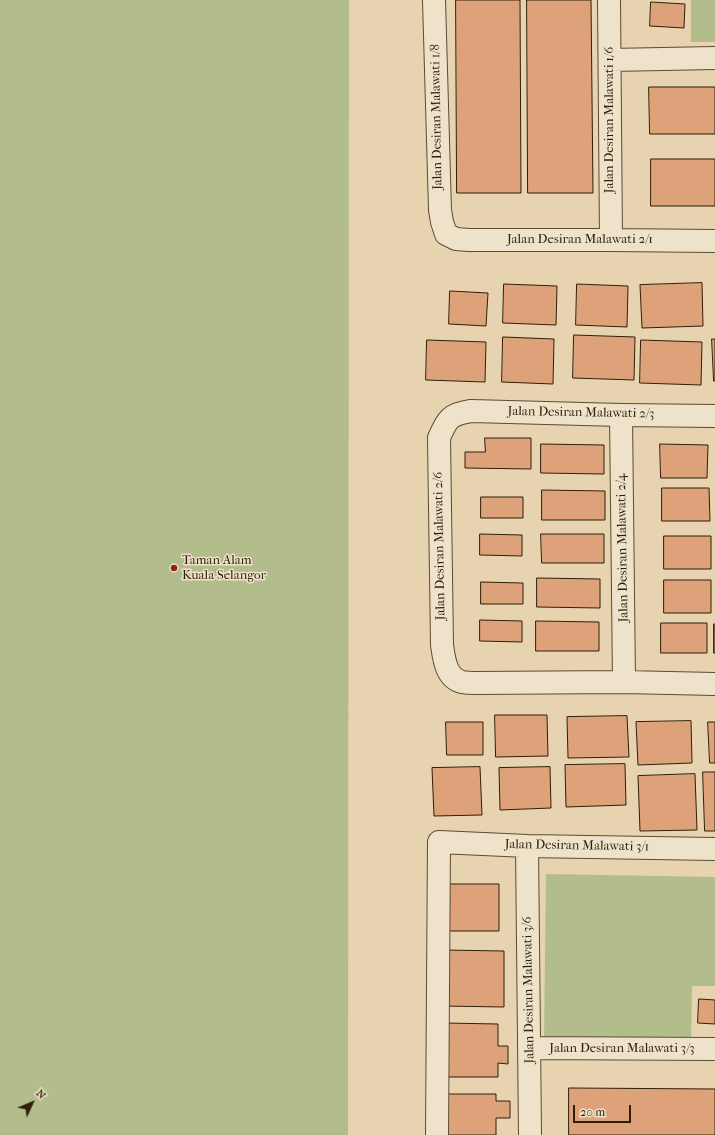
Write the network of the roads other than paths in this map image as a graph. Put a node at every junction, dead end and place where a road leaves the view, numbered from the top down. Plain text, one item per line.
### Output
1 (434, 0) edge
2 (609, 0) edge
3 (715, 58) edge
4 (610, 60) junction
5 (446, 234) joint
6 (611, 240) junction
7 (715, 241) edge
8 (621, 415) junction
9 (715, 416) edge
10 (449, 419) joint
11 (624, 682) junction
12 (715, 684) edge
13 (527, 846) junction
14 (715, 849) edge
15 (529, 1048) junction
16 (715, 1049) edge
17 (437, 1135) edge
18 (530, 1135) edge

1 - 5 street, Jalan Desiran Malawati 1/8
2 - 4 street, Jalan Desiran Malawati 1/6
3 - 4 street
4 - 6 street, Jalan Desiran Malawati 1/6
5 - 6 street, Jalan Desiran Malawati 2/1
6 - 7 street, Jalan Desiran Malawati 2/1
8 - 9 street, Jalan Desiran Malawati 2/3
8 - 10 street, Jalan Desiran Malawati 2/3
8 - 11 street, Jalan Desiran Malawati 2/4
10 - 11 street, Jalan Desiran Malawati 2/6
11 - 12 street
13 - 14 street, Jalan Desiran Malawati 3/1
13 - 15 street, Jalan Desiran Malawati 3/6
13 - 17 street, Jalan Desiran Malawati 3/1
15 - 16 street, Jalan Desiran Malawati 3/3
15 - 18 street, Jalan Desiran Malawati 3/6

